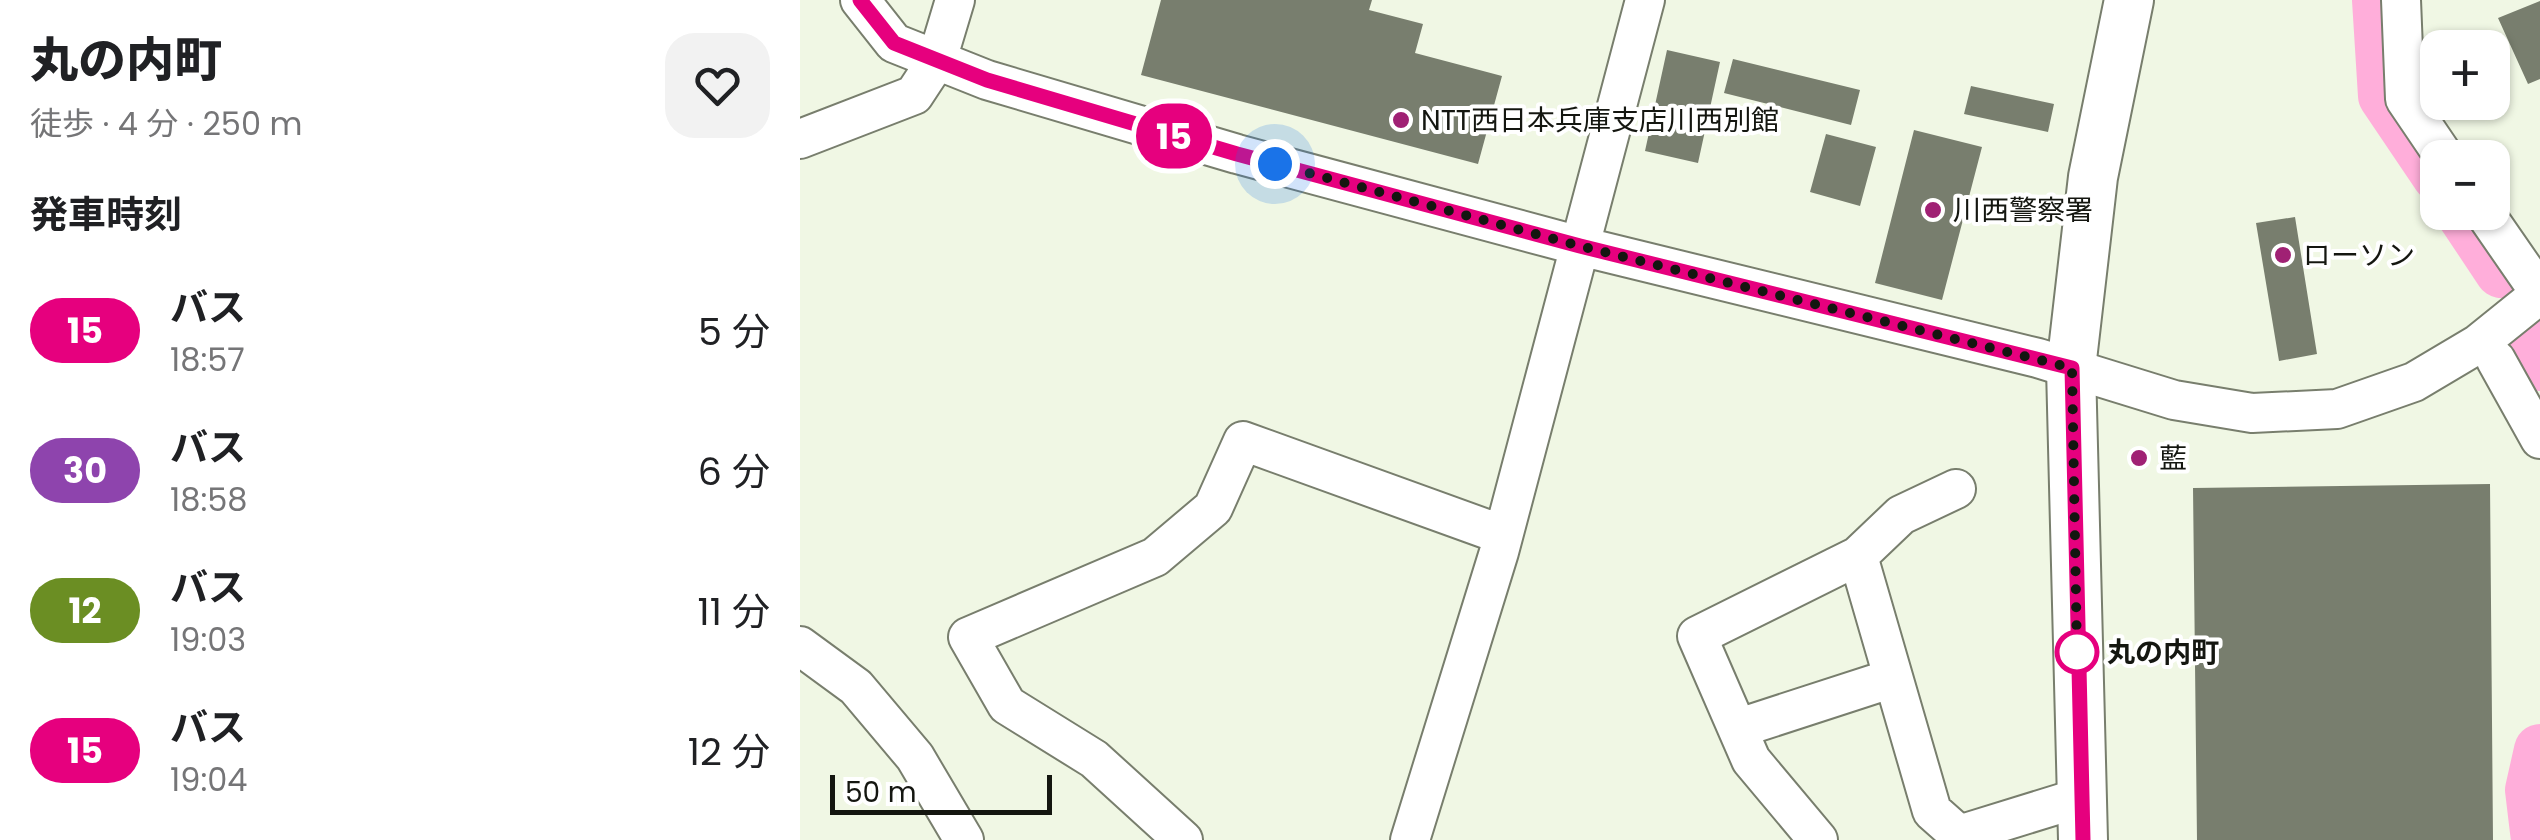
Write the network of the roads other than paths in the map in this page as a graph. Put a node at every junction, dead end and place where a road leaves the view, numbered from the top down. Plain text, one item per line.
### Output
1 (860, 0) edge
2 (955, 0) edge
3 (1645, 0) edge
4 (2129, 0) edge
5 (2401, 0) edge
6 (937, 60) junction
7 (800, 138) edge
8 (2433, 140) edge
9 (2496, 230) edge
10 (1580, 246) junction
11 (2540, 294) edge
12 (2496, 360) dead end
13 (2072, 368) junction
14 (2540, 438) edge
15 (1956, 489) dead end
16 (1503, 535) junction
17 (1858, 556) junction
18 (800, 646) edge
19 (1893, 678) junction
20 (1739, 728) junction
21 (2082, 818) edge
22 (1931, 831) edge
23 (964, 840) edge
24 (1183, 840) edge
25 (1410, 840) edge
26 (1818, 840) edge

1 - 6 street
2 - 6 street
3 - 10 street
4 - 13 main road
5 - 8 street
6 - 7 street
6 - 10 street
9 - 11 street
10 - 13 street
10 - 16 street
11 - 13 street
12 - 14 street
13 - 21 main road
15 - 17 street
16 - 24 street
16 - 25 street
17 - 19 street
17 - 20 street
18 - 23 street
19 - 20 street
19 - 22 street
20 - 26 street
21 - 22 street

